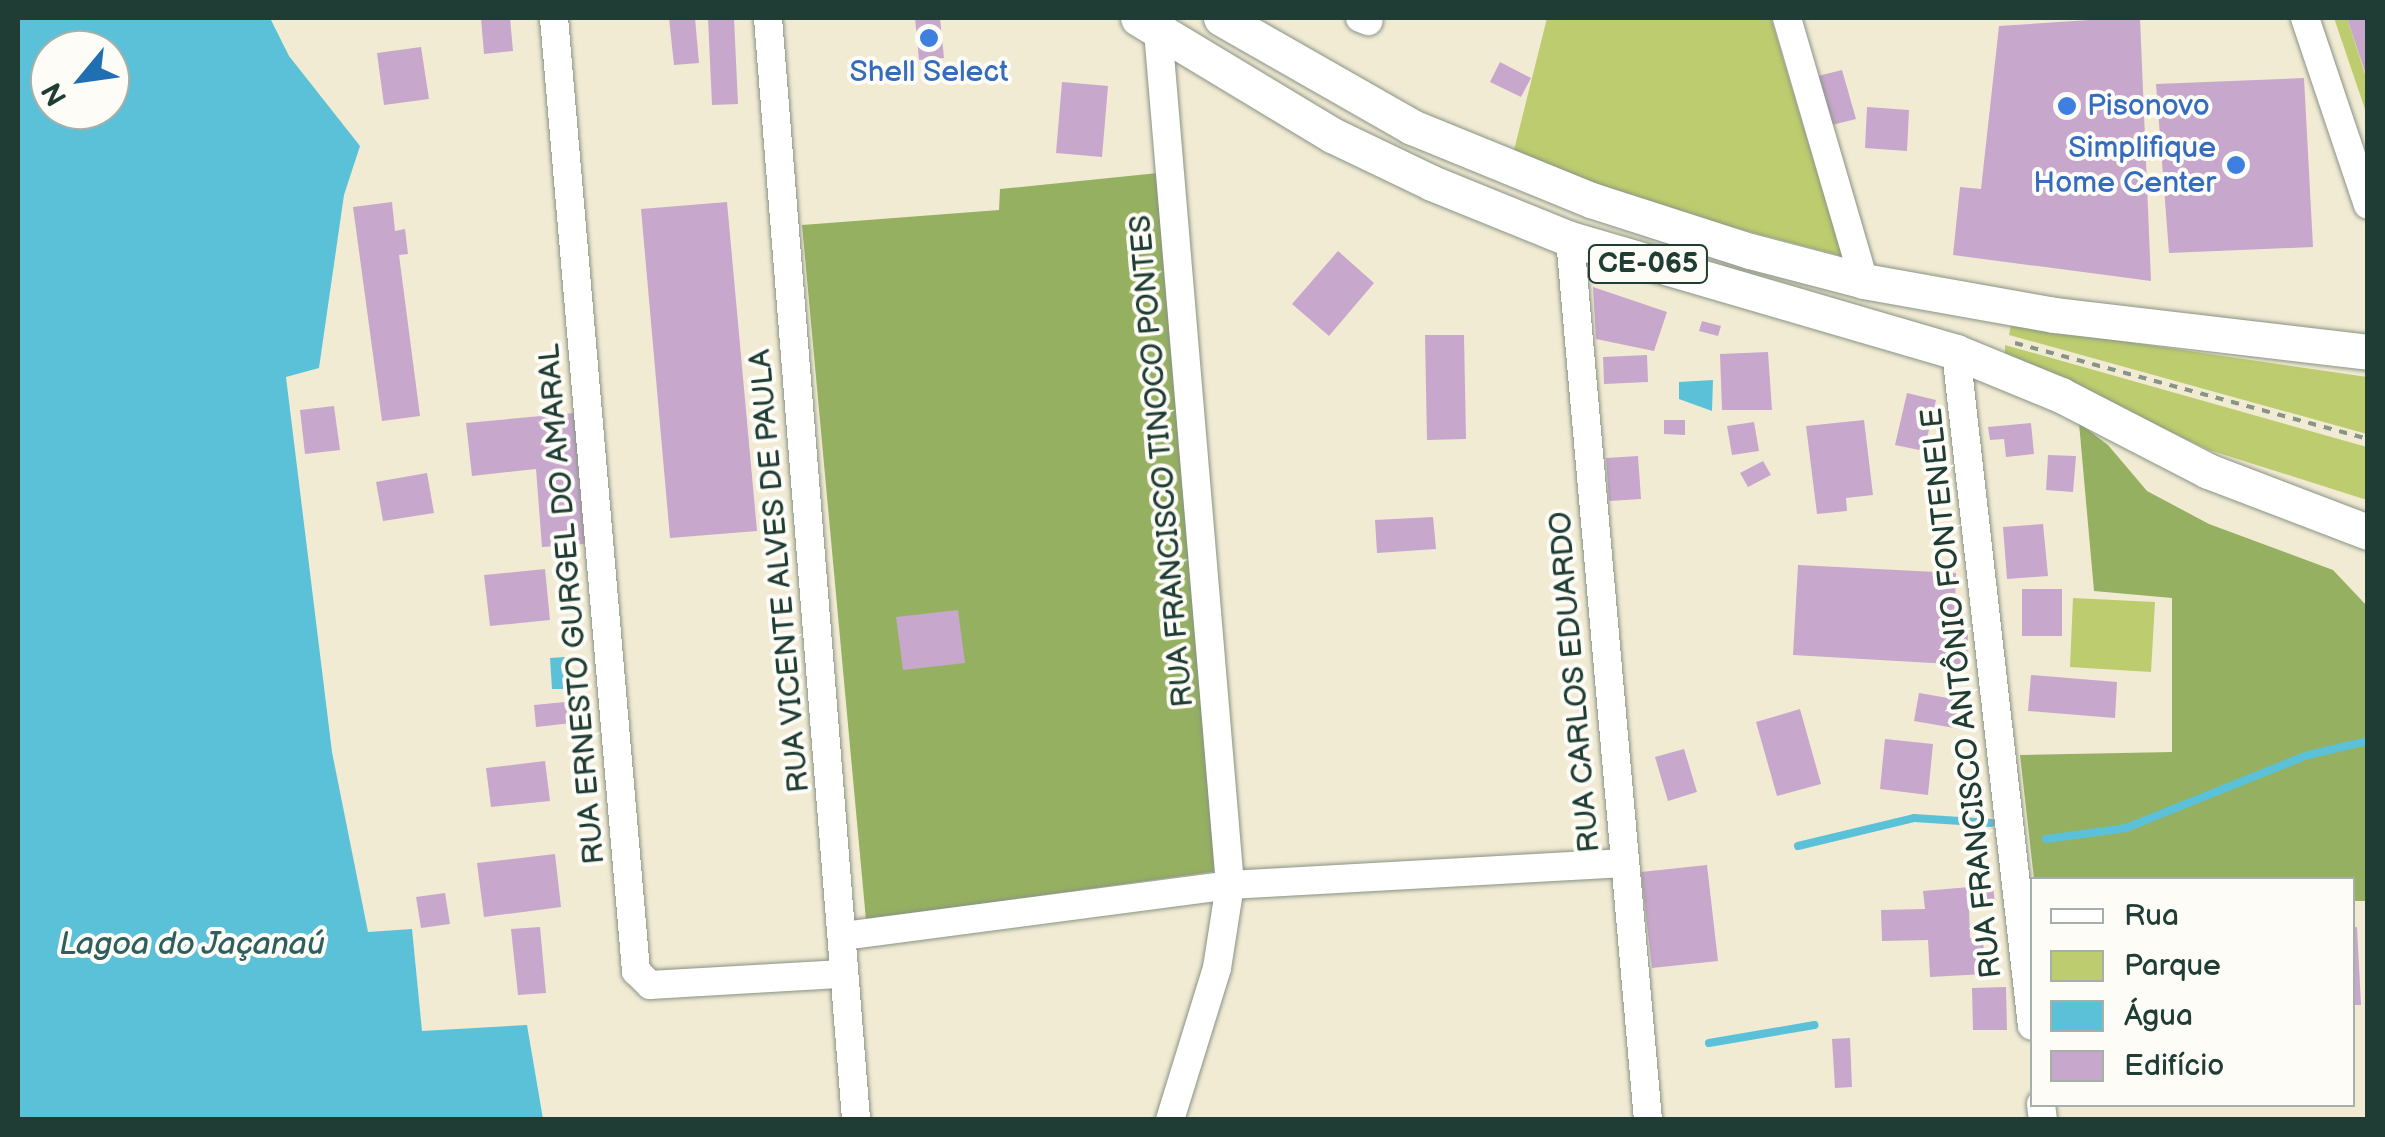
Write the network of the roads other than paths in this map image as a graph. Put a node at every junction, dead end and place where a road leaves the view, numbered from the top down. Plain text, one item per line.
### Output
1 (554, 18) edge
2 (768, 18) edge
3 (1221, 18) edge
4 (1787, 18) edge
5 (2305, 18) edge
6 (1148, 24) edge
7 (2368, 204) edge
8 (1570, 239) junction
9 (1864, 281) junction
10 (1956, 352) junction
11 (2368, 352) edge
12 (2351, 517) edge
13 (2368, 532) edge
14 (1624, 863) junction
15 (1230, 885) junction
16 (842, 936) junction
17 (844, 974) junction
18 (2030, 1008) edge
19 (856, 1120) edge
20 (1170, 1120) edge
21 (1648, 1120) edge

1 - 17 street, RUA ERNESTO GURGEL DO AMARAL
2 - 16 street, RUA VICENTE ALVES DE PAULA
3 - 9 main road, CE-065
4 - 9 street
5 - 7 street
6 - 8 main road, CE-065
6 - 15 street, RUA FRANCISCO TINOCO PONTES
8 - 10 main road, CE-065
8 - 14 street, RUA CARLOS EDUARDO
9 - 11 main road, CE-065
10 - 12 main road, CE-065
10 - 18 street, RUA FRANCISCO ANTÔNIO FONTENELE
12 - 13 main road, CE-065
14 - 15 street
14 - 21 street, RUA CARLOS EDUARDO
15 - 16 street
15 - 20 street, RUA FRANCISCO TINOCO PONTES
16 - 17 street, RUA VICENTE ALVES DE PAULA
17 - 19 street, RUA VICENTE ALVES DE PAULA

